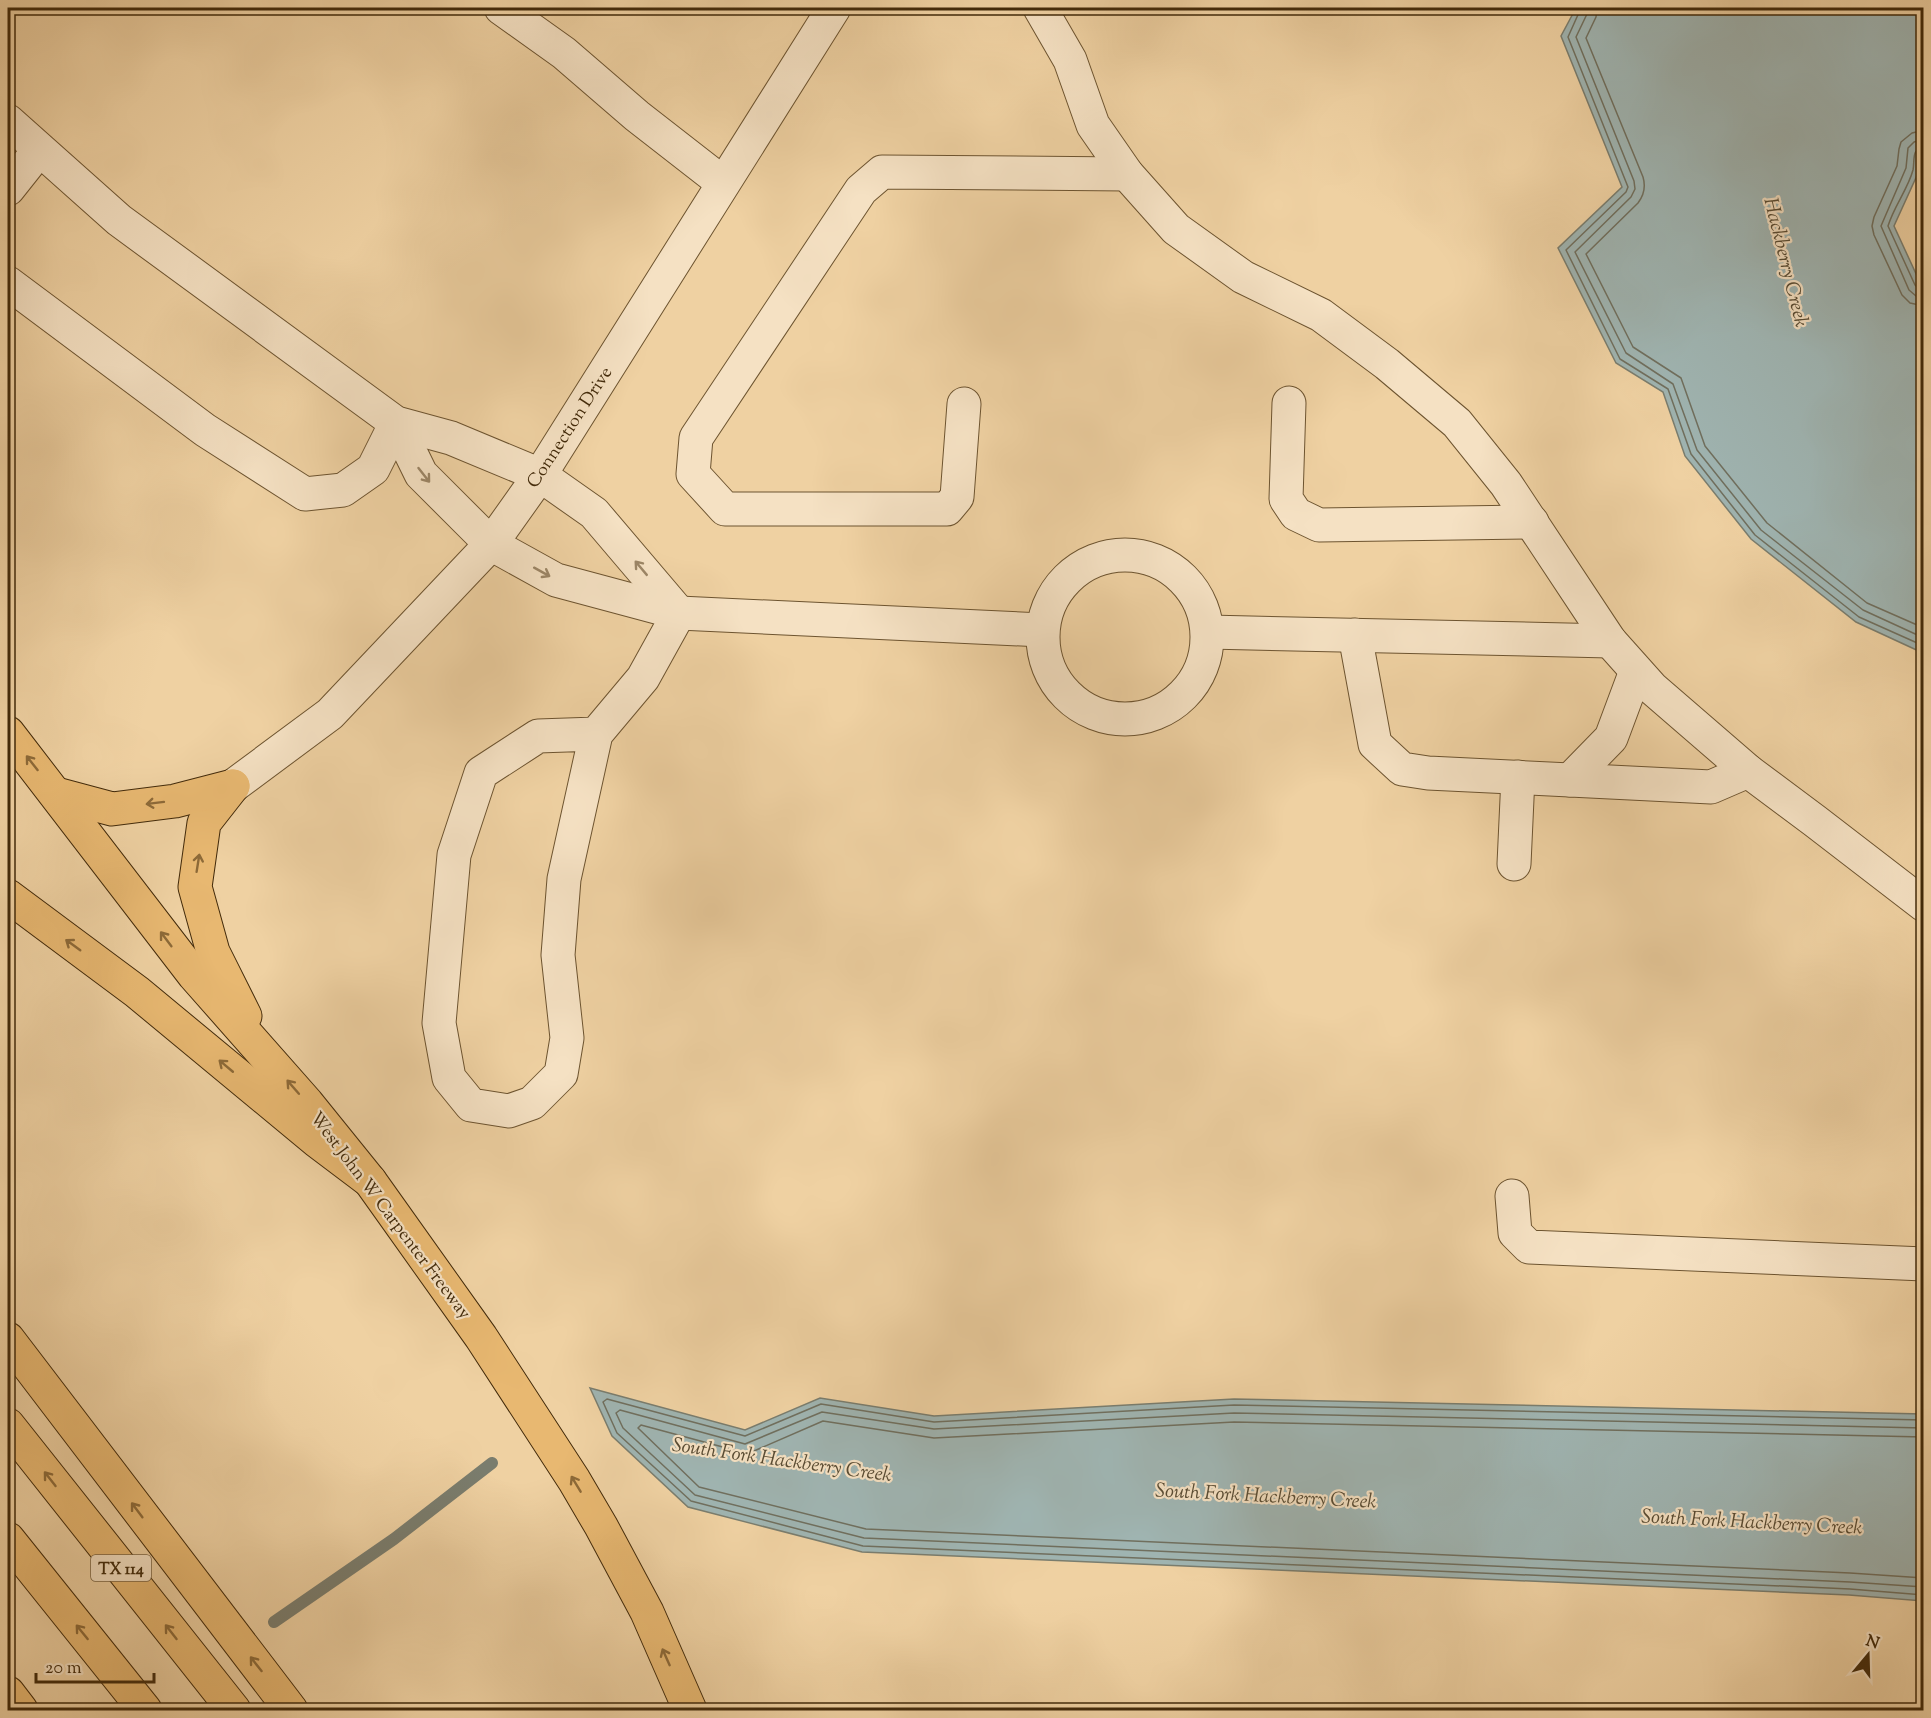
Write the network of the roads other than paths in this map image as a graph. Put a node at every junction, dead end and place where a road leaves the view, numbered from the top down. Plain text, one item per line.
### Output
1 (501, 8) edge
2 (1040, 8) edge
3 (820, 14) edge
4 (8, 121) edge
5 (39, 150) junction
6 (1127, 174) junction
7 (723, 183) junction
8 (8, 189) edge
9 (8, 283) edge
10 (1289, 403) dead end
11 (964, 404) dead end
12 (396, 423) junction
13 (540, 475) junction
14 (1532, 522) junction
15 (491, 544) junction
16 (679, 613) junction
17 (1042, 630) junction
18 (1208, 632) junction
19 (1355, 635) junction
20 (1610, 641) junction
21 (1636, 671) junction
22 (8, 733) edge
23 (596, 734) junction
24 (1748, 771) junction
25 (1518, 777) junction
26 (1570, 780) junction
27 (233, 786) junction
28 (56, 794) junction
29 (1514, 864) dead end
30 (8, 896) edge
31 (1923, 905) edge
32 (263, 1053) junction
33 (370, 1181) junction
34 (1512, 1196) dead end
35 (1923, 1264) edge
36 (8, 1339) edge
37 (8, 1425) edge
38 (8, 1539) edge
39 (8, 1693) edge
40 (21, 1710) edge
41 (145, 1710) edge
42 (234, 1710) edge
43 (291, 1710) edge
44 (690, 1710) edge

1 - 7 street
2 - 6 street
3 - 7 street, Connection Drive
4 - 5 street
5 - 8 street
5 - 12 street
6 - 11 street
6 - 14 street
7 - 13 street, Connection Drive
9 - 12 street
10 - 14 street
12 - 13 street
12 -> 15 street
13 - 15 street, Connection Drive
16 -> 13 street
14 - 20 street
15 -> 16 street
15 - 27 street, Connection Drive
16 - 17 street
16 - 23 street
17 - 18 street
17 - 18 street
18 - 19 street
19 - 20 street
19 - 25 street
20 - 21 street
21 - 24 street
21 - 26 street
28 -> 22 main road, West John W Carpenter Freeway
23 - 23 street
24 - 26 street
24 - 31 street
25 - 26 street
25 - 29 street
27 -> 28 main road
32 -> 27 main road
32 -> 28 main road, West John W Carpenter Freeway
33 -> 30 main road
33 -> 32 main road, West John W Carpenter Freeway
44 -> 33 main road, West John W Carpenter Freeway
34 - 35 street
43 -> 36 main road
42 -> 37 main road, TX 114
41 -> 38 main road
39 - 40 main road

